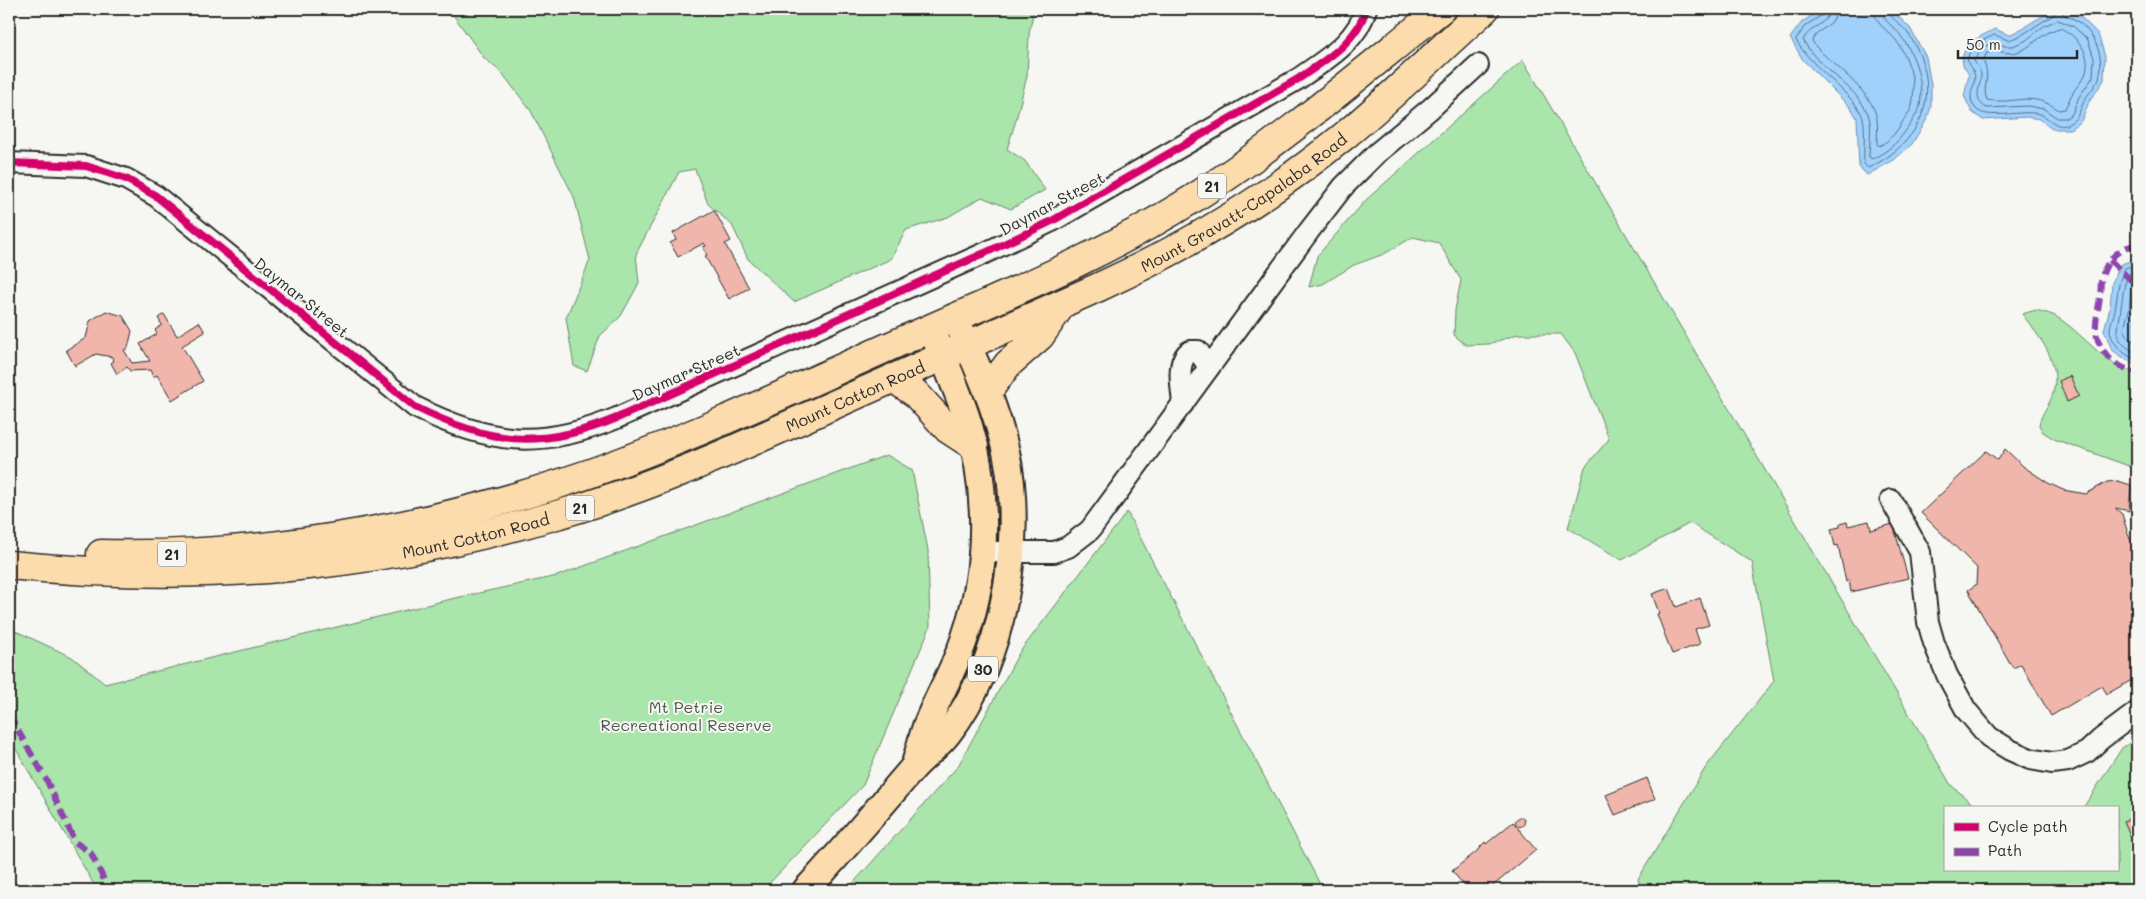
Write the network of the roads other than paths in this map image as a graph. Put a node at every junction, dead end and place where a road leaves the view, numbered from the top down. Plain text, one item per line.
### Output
1 (1366, 9) edge
2 (1441, 9) edge
3 (1485, 9) edge
4 (1478, 65) dead end
5 (9, 163) edge
6 (1063, 303) junction
7 (943, 323) junction
8 (968, 346) junction
9 (943, 356) junction
10 (1209, 367) junction
11 (893, 378) junction
12 (988, 391) junction
13 (1183, 404) junction
14 (974, 446) junction
15 (1891, 500) dead end
16 (9, 549) edge
17 (982, 552) junction
18 (1012, 552) junction
19 (9, 565) edge
20 (2137, 712) edge
21 (914, 767) junction
22 (806, 890) edge

1 - 5 street, Daymar Street
2 - 7 highway, Mount Gravatt-Capalaba Road / 21
3 - 6 highway, Mount Gravatt-Capalaba Road / 21
4 - 10 street
6 - 8 highway, Mount Gravatt-Capalaba Road / 21
6 - 12 highway
7 - 8 main road
7 - 9 main road, 30
7 - 16 highway, Mount Cotton Road / 21
8 - 9 highway, Mount Gravatt-Capalaba Road / 21
8 - 12 main road, 30
9 - 11 highway, Mount Cotton Road / 21
9 - 14 main road, 30
10 - 13 street
10 - 13 street
11 - 14 highway
11 - 19 highway, Mount Cotton Road / 21
12 - 18 main road, 30
13 - 18 street
14 - 17 main road, 30
15 - 20 street
17 - 18 street
17 - 21 main road, 30
18 - 21 main road, 30
21 - 22 main road, 30

